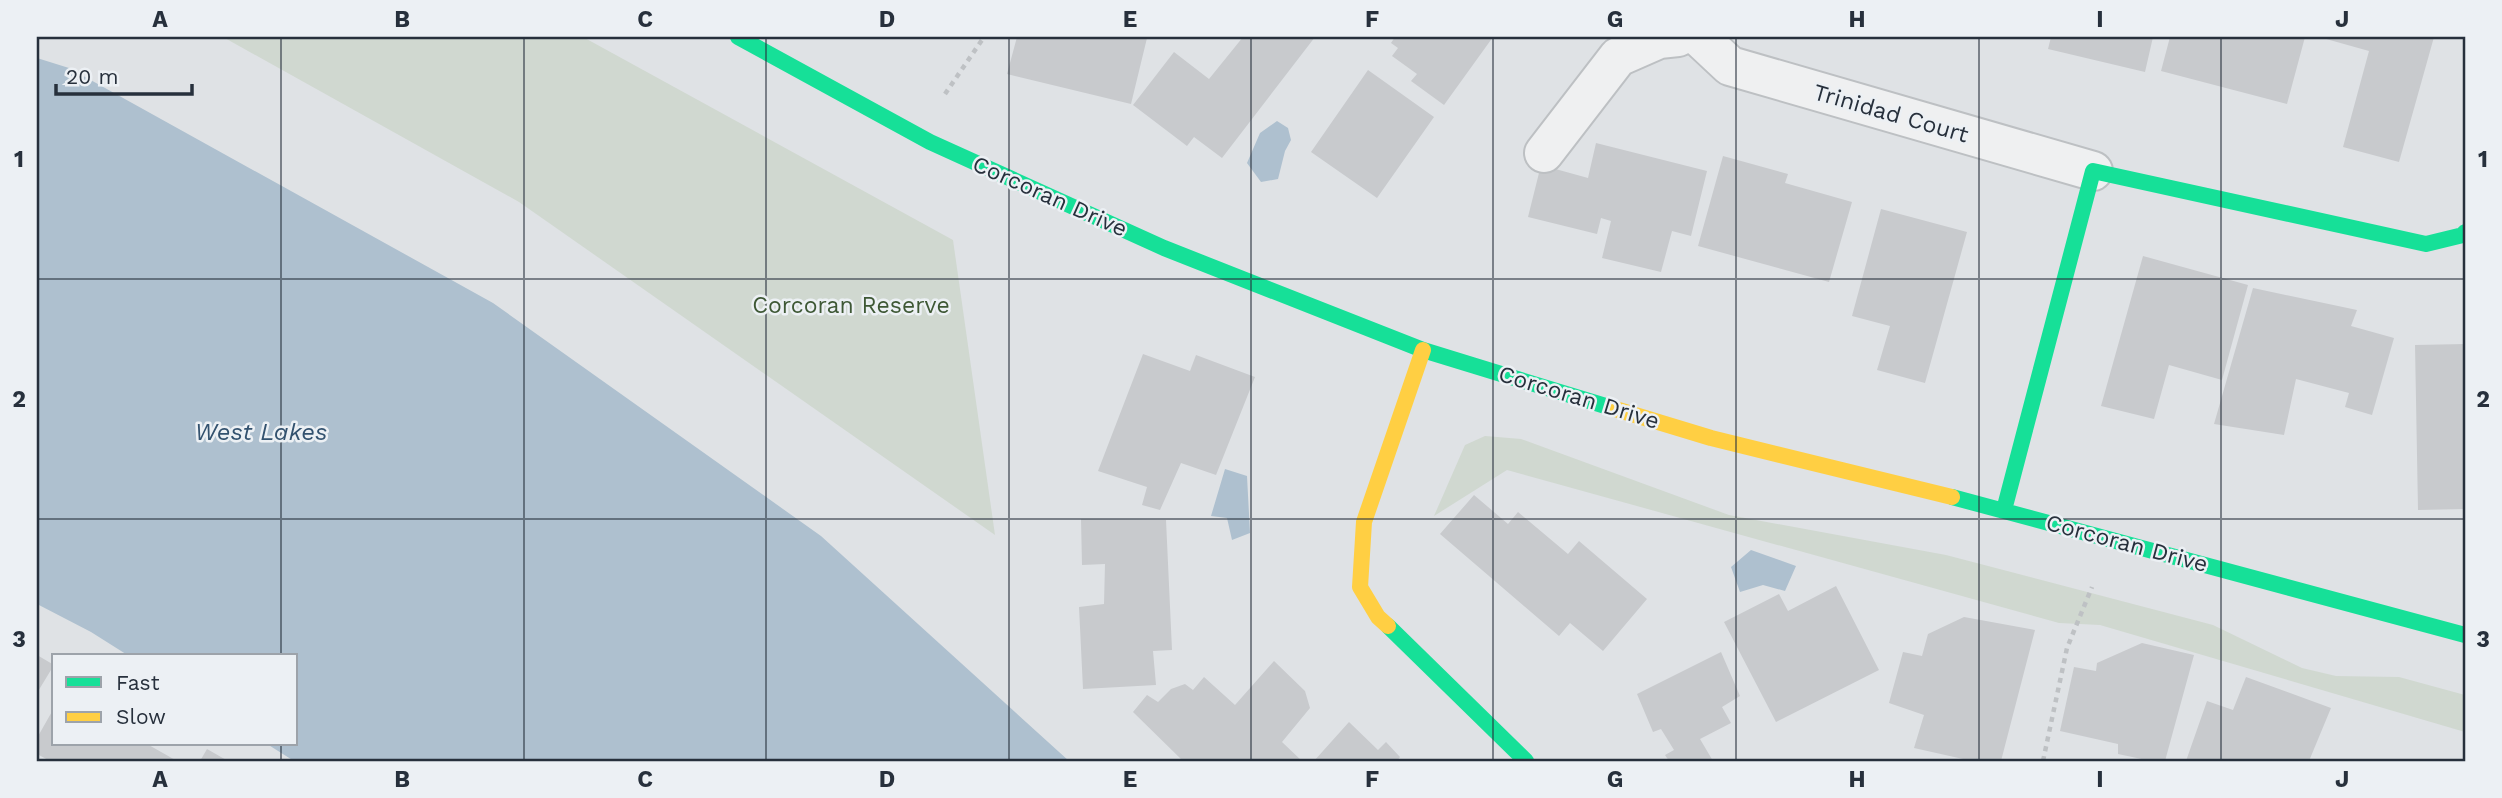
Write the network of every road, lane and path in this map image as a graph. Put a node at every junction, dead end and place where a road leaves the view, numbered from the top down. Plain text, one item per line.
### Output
1 (738, 37) edge
2 (984, 37) edge
3 (1678, 37) edge
4 (1699, 37) edge
5 (945, 94) dead end
6 (1544, 153) dead end
7 (2094, 171) junction
8 (2465, 232) edge
9 (1423, 349) junction
10 (2004, 510) junction
11 (2092, 587) dead end
12 (2465, 635) edge
13 (1527, 761) edge
14 (2043, 761) edge

1 - 9 street, Corcoran Drive
2 - 5 path
3 - 6 street
4 - 7 street, Trinidad Court
7 - 8 street, Trinidad Court
7 - 10 street
9 - 10 street, Corcoran Drive
9 - 13 street
10 - 12 street, Corcoran Drive
11 - 14 path

